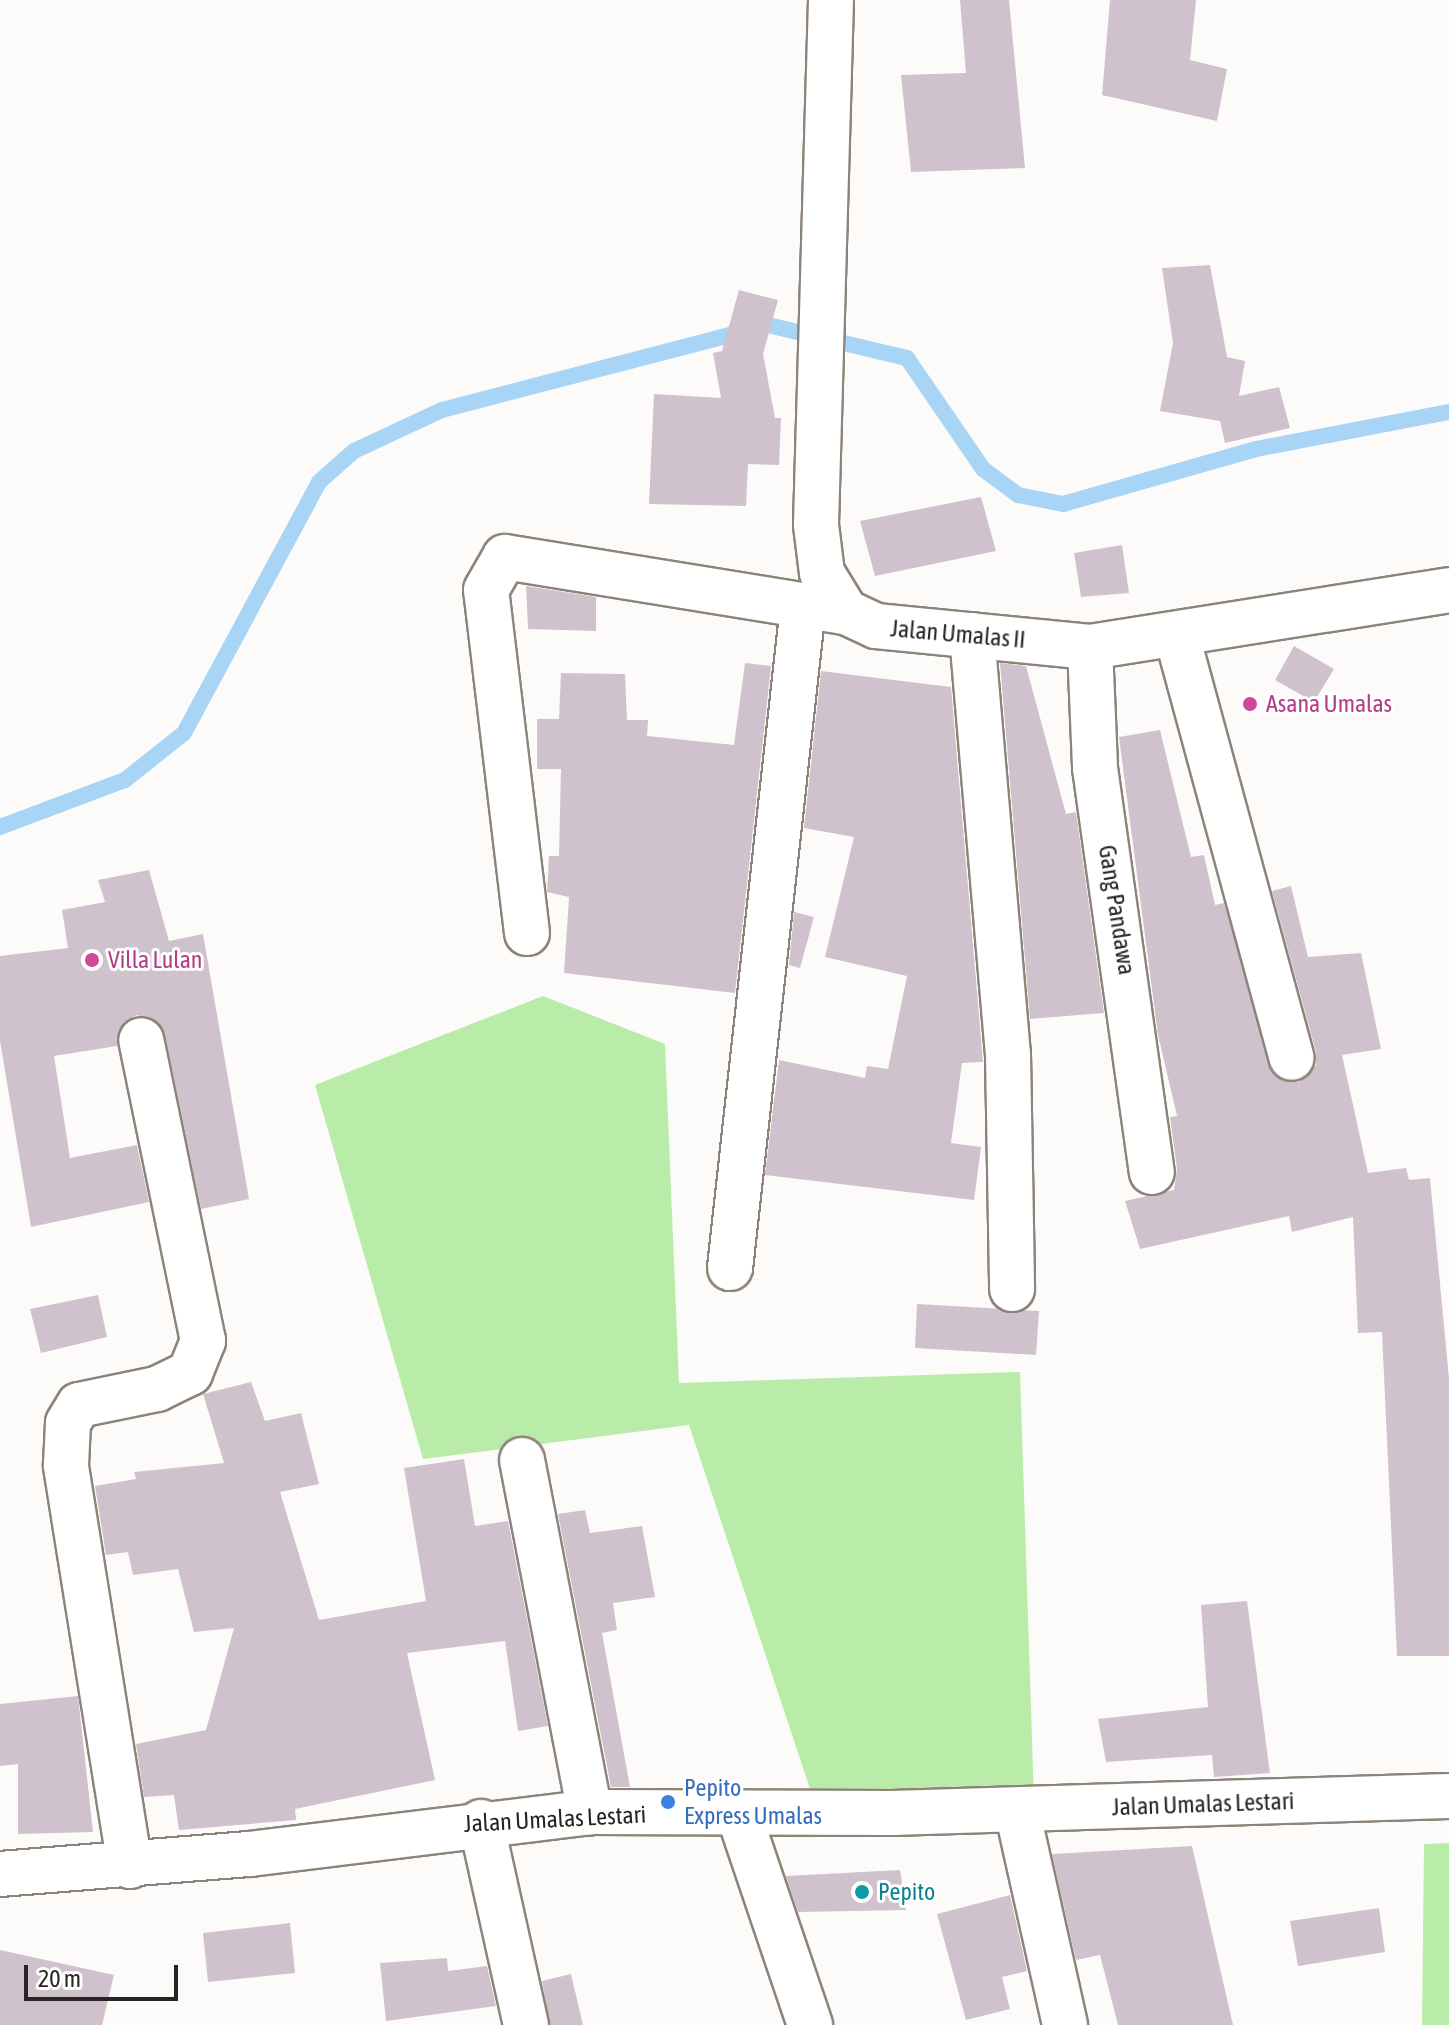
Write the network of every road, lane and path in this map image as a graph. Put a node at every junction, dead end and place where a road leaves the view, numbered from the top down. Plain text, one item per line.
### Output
1 (831, 0) edge
2 (1449, 590) edge
3 (803, 607) junction
4 (846, 612) junction
5 (972, 635) junction
6 (1177, 636) junction
7 (1090, 647) junction
8 (527, 933) dead end
9 (141, 1040) dead end
10 (1292, 1058) dead end
11 (1152, 1172) dead end
12 (730, 1268) dead end
13 (1012, 1289) dead end
14 (522, 1460) dead end
15 (1449, 1796) edge
16 (1017, 1810) junction
17 (590, 1812) junction
18 (739, 1815) junction
19 (481, 1822) junction
20 (130, 1866) junction
21 (0, 1874) edge
22 (526, 2025) edge
23 (810, 2025) edge
24 (1065, 2025) edge

1 - 4 street
2 - 6 street, Jalan Umalas II
3 - 4 street, Jalan Umalas II
3 - 8 street, Jalan Umalas II
3 - 12 street
4 - 5 street, Jalan Umalas II
5 - 7 street, Jalan Umalas II
5 - 13 street
6 - 7 street, Jalan Umalas II
6 - 10 street
7 - 11 street, Gang Pandawa
9 - 20 street
14 - 17 street
15 - 16 street, Jalan Umalas Lestari
16 - 18 street, Jalan Umalas Lestari
16 - 24 street
17 - 18 street, Jalan Umalas Lestari
17 - 19 street, Jalan Umalas Lestari
18 - 23 street
19 - 20 street, Jalan Umalas Lestari
19 - 22 street
20 - 21 street, Jalan Umalas Lestari

